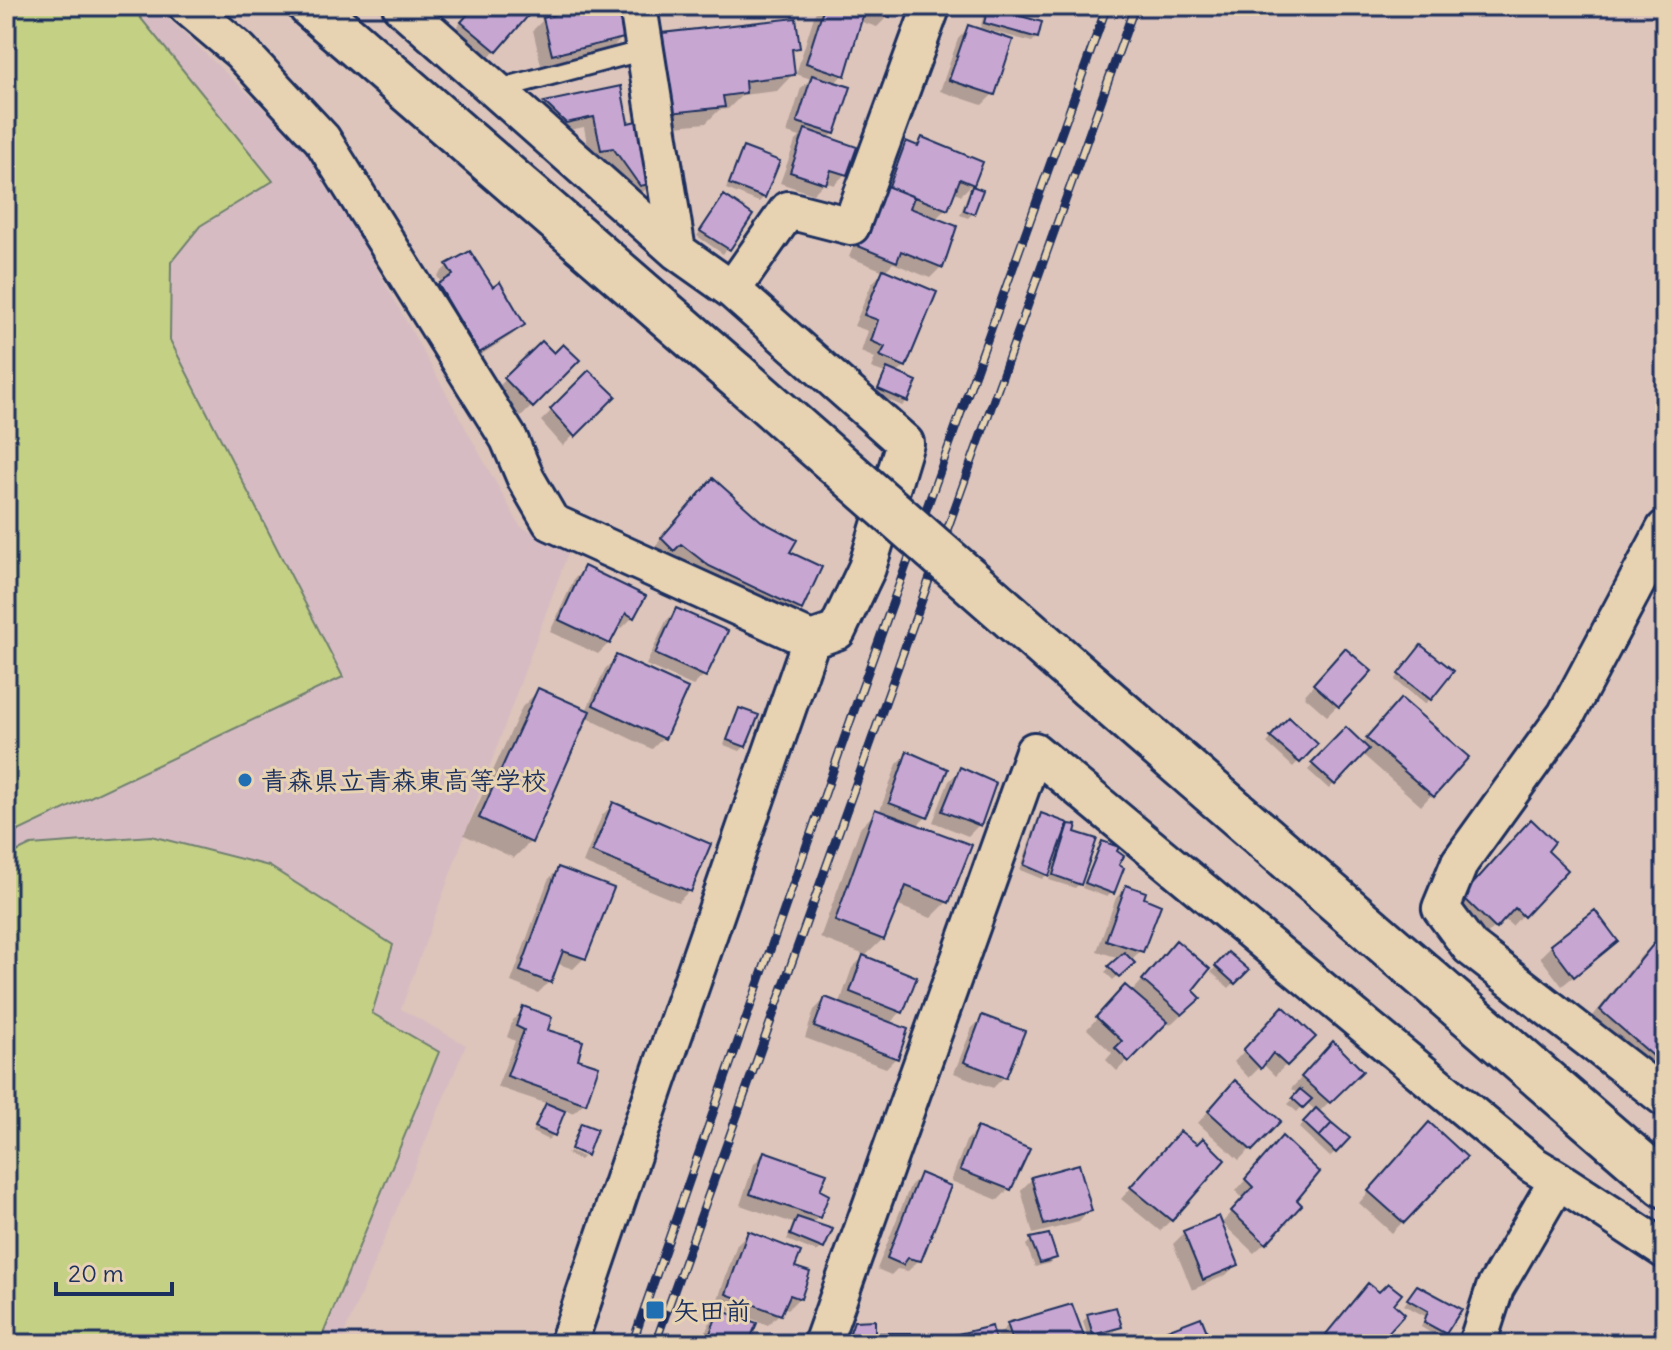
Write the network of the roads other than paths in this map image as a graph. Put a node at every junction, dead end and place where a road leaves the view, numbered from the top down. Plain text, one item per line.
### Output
1 (187, 6) edge
2 (311, 6) edge
3 (401, 6) edge
4 (638, 6) edge
5 (932, 7) edge
6 (645, 50) junction
7 (495, 90) junction
8 (677, 251) junction
9 (732, 290) junction
10 (1665, 529) edge
11 (811, 640) junction
12 (1665, 1098) edge
13 (1558, 1180) junction
14 (1665, 1185) edge
15 (1665, 1250) edge
16 (568, 1344) edge
17 (822, 1344) edge
18 (1477, 1344) edge

1 - 11 street
2 - 14 street, bridge
3 - 7 street
4 - 6 street
5 - 9 street
6 - 7 lane
6 - 8 street
7 - 8 street
8 - 9 street
9 - 11 street
10 - 12 street
11 - 16 street
13 - 15 street
13 - 17 street
13 - 18 street

